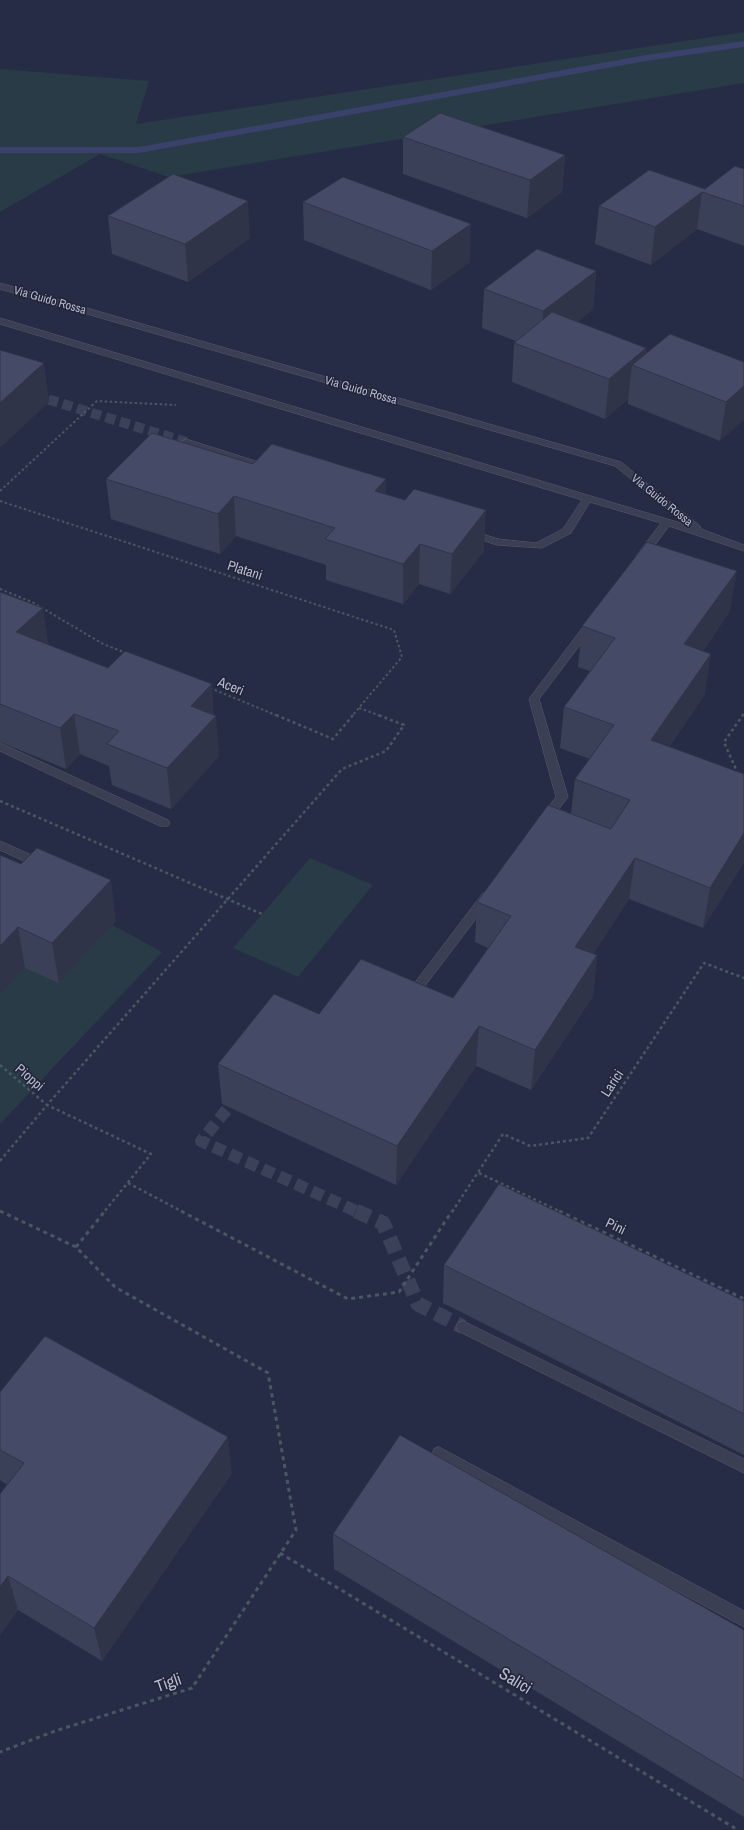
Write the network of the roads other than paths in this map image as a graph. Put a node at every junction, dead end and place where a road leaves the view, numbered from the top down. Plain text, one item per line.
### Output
1 (0, 286) edge
2 (0, 321) edge
3 (186, 442) tunnel mouth
4 (277, 471) edge
5 (588, 498) junction
6 (667, 522) junction
7 (459, 530) edge
8 (702, 533) junction
9 (744, 548) edge
10 (634, 566) edge
11 (596, 617) edge
12 (0, 747) edge
13 (164, 823) dead end
14 (539, 828) edge
15 (0, 845) edge
16 (55, 870) edge
17 (492, 890) edge
18 (400, 999) edge
19 (463, 1327) tunnel mouth
20 (439, 1454) dead end
21 (744, 1466) edge
22 (744, 1619) edge

1 - 8 street, Via Guido Rossa
2 - 5 street, Via Guido Rossa
3 - 4 street
5 - 6 street, Via Guido Rossa
5 - 7 street
6 - 8 street, Via Guido Rossa
6 - 10 street
8 - 9 street, Via Guido Rossa
11 - 14 street
12 - 13 street
15 - 16 street
17 - 18 street
19 - 21 street
20 - 22 street

